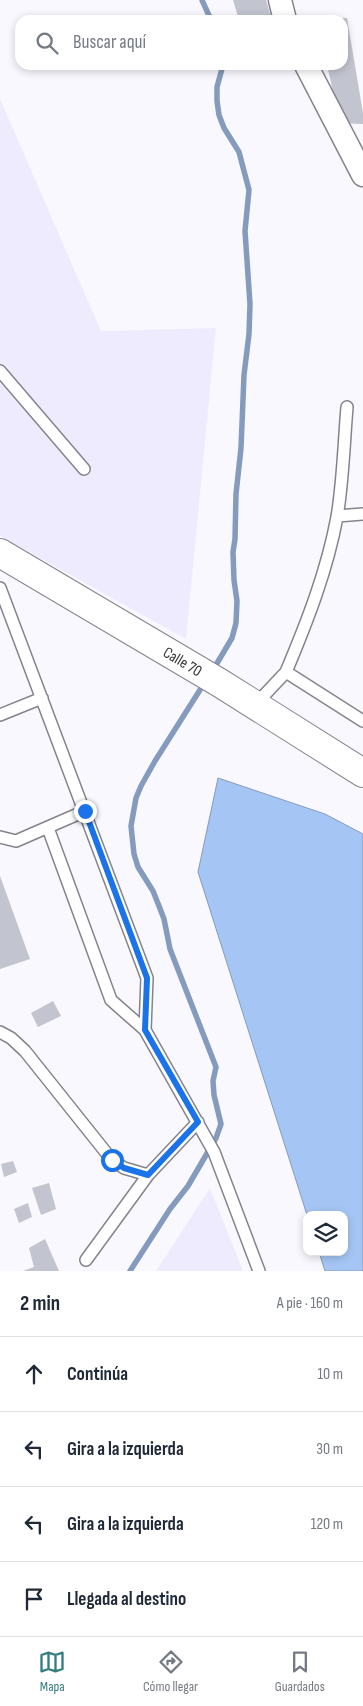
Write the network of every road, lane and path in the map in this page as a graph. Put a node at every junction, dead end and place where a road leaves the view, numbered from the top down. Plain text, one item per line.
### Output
1 (280, 0) edge
2 (284, 15) edge
3 (309, 70) edge
4 (363, 174) edge
5 (0, 371) edge
6 (347, 407) dead end
7 (84, 469) dead end
8 (363, 514) edge
9 (337, 516) junction
10 (0, 553) edge
11 (0, 588) edge
12 (286, 672) junction
13 (42, 698) junction
14 (255, 705) junction
15 (0, 715) edge
16 (363, 722) edge
17 (363, 773) edge
18 (85, 811) junction
19 (48, 828) junction
20 (0, 837) edge
21 (145, 1030) junction
22 (0, 1032) edge
23 (198, 1122) junction
24 (148, 1175) junction
25 (86, 1260) dead end
26 (259, 1271) edge

1 - 2 street
3 - 4 street
5 - 7 lane
6 - 9 lane
8 - 9 lane
9 - 12 lane
10 - 14 street, Calle 70
11 - 13 lane
12 - 14 lane
12 - 16 lane
13 - 15 lane
13 - 18 lane
14 - 17 street, Calle 70
18 - 19 lane
18 - 21 lane
19 - 20 lane
19 - 21 lane
21 - 23 lane
22 - 24 lane
23 - 24 lane
23 - 26 lane
24 - 25 lane

